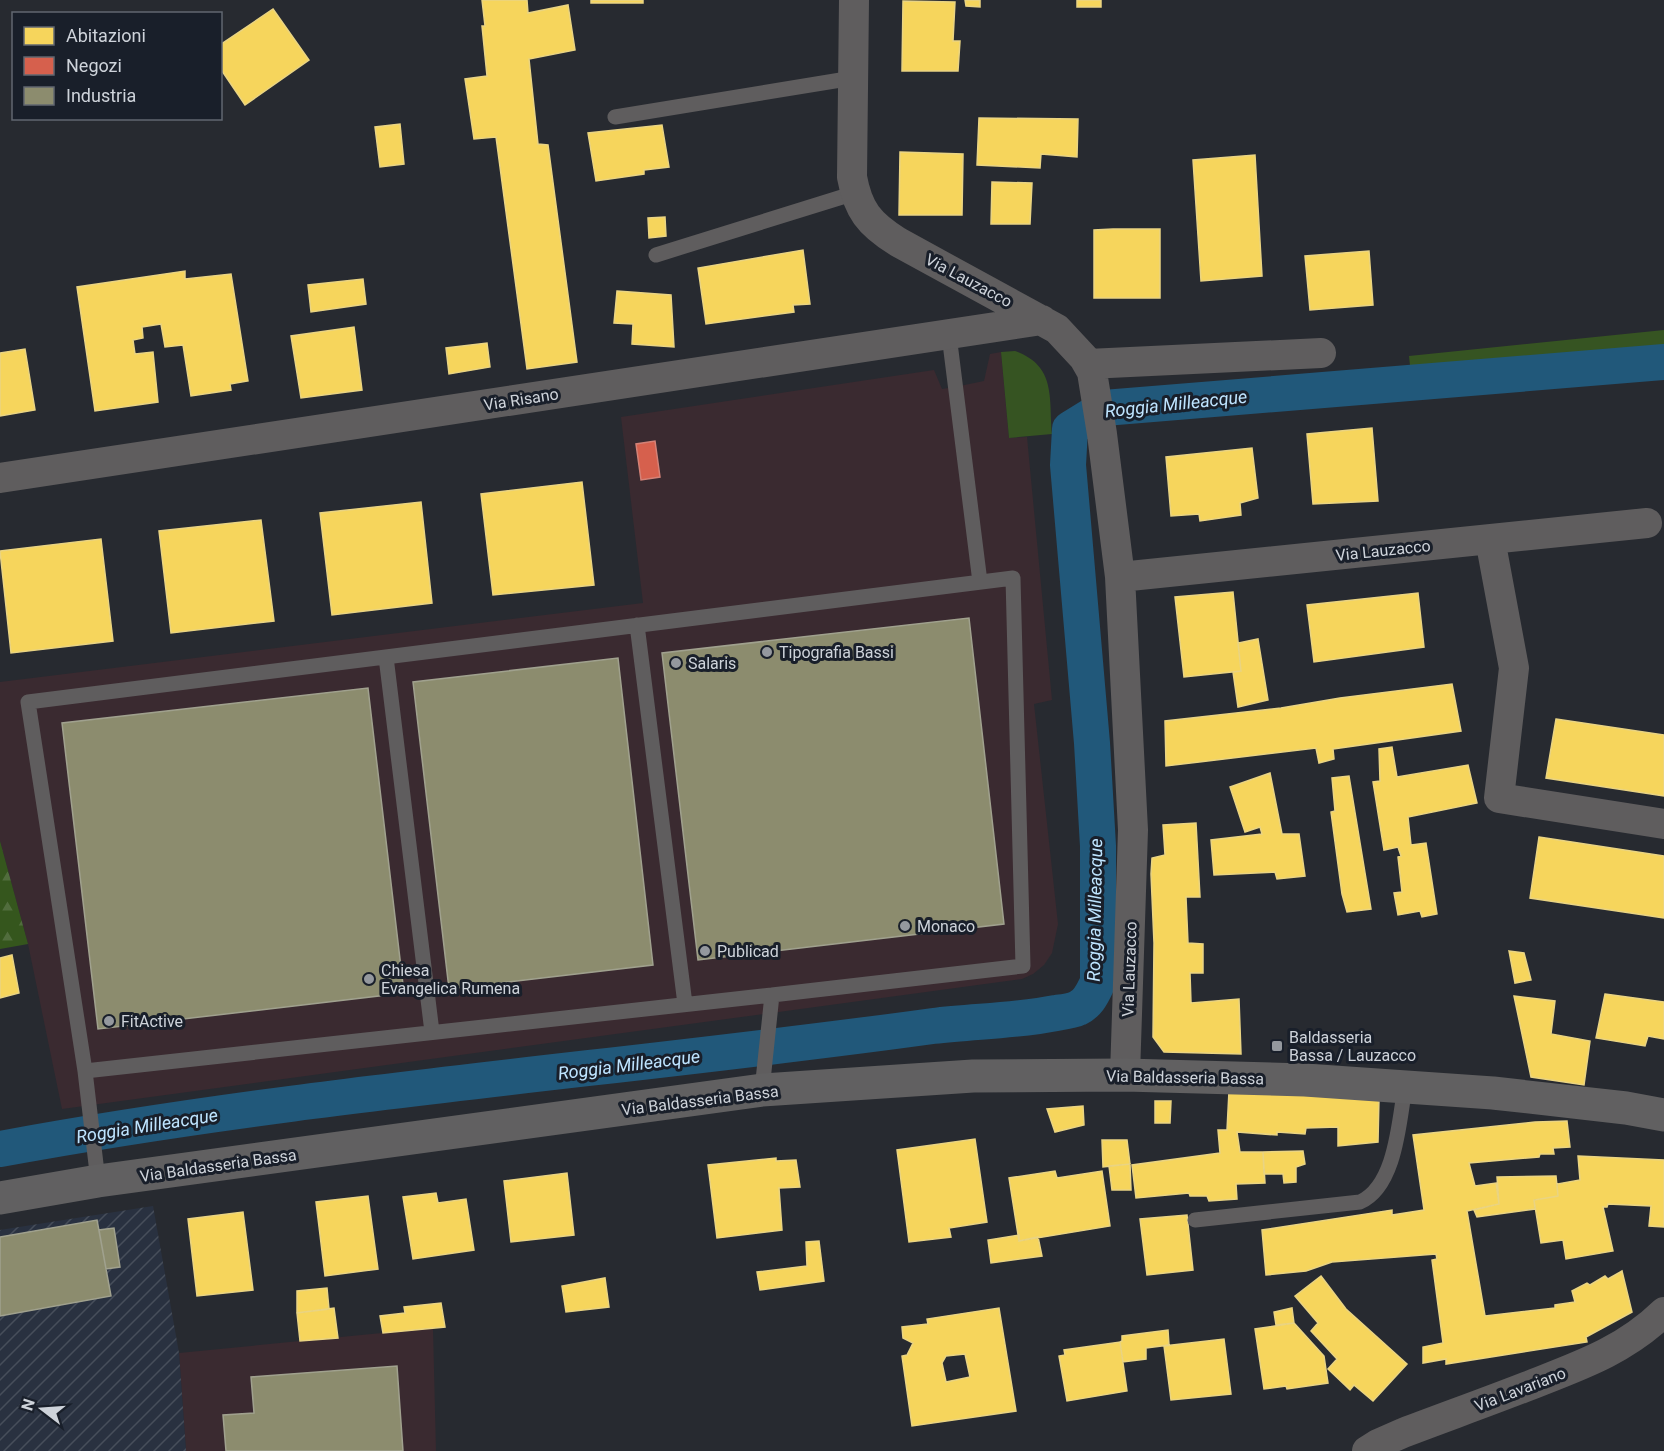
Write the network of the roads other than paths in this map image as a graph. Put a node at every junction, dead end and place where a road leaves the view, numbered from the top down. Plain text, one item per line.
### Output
1 (854, 0) edge
2 (853, 78) junction
3 (615, 117) dead end
4 (855, 193) junction
5 (656, 255) dead end
6 (1042, 320) junction
7 (949, 334) junction
8 (1321, 353) dead end
9 (1092, 377) junction
10 (0, 478) edge
11 (1647, 523) dead end
12 (1490, 539) junction
13 (1120, 577) junction
14 (980, 582) junction
15 (637, 625) junction
16 (386, 657) junction
17 (1664, 824) edge
18 (772, 995) junction
19 (685, 1005) junction
20 (432, 1032) junction
21 (85, 1071) junction
22 (1125, 1075) junction
23 (763, 1082) junction
24 (1405, 1087) junction
25 (1664, 1115) edge
26 (97, 1168) junction
27 (0, 1198) edge
28 (1195, 1220) dead end
29 (1664, 1312) edge
30 (1367, 1451) edge

1 - 2 street, Via Lauzacco
2 - 3 lane
2 - 4 street, Via Lauzacco
4 - 5 lane
4 - 6 street, Via Lauzacco
6 - 7 street, Via Risano
6 - 9 street, Via Lauzacco
7 - 10 street, Via Risano
7 - 14 lane
8 - 9 street
9 - 13 street, Via Lauzacco
11 - 12 street, Via Lauzacco
12 - 13 street, Via Lauzacco
12 - 17 street
13 - 22 street, Via Lauzacco
14 - 15 lane
14 - 18 lane
15 - 16 lane
15 - 19 lane
16 - 20 lane
16 - 21 lane
18 - 19 lane
18 - 23 lane
19 - 20 lane
20 - 21 lane
21 - 26 lane
22 - 23 street, Via Baldasseria Bassa
22 - 24 street, Via Baldasseria Bassa
23 - 26 street, Via Baldasseria Bassa
24 - 25 street, Via Baldasseria Bassa
24 - 28 lane
26 - 27 street, Via Baldasseria Bassa
29 - 30 street, Via Lavariano

